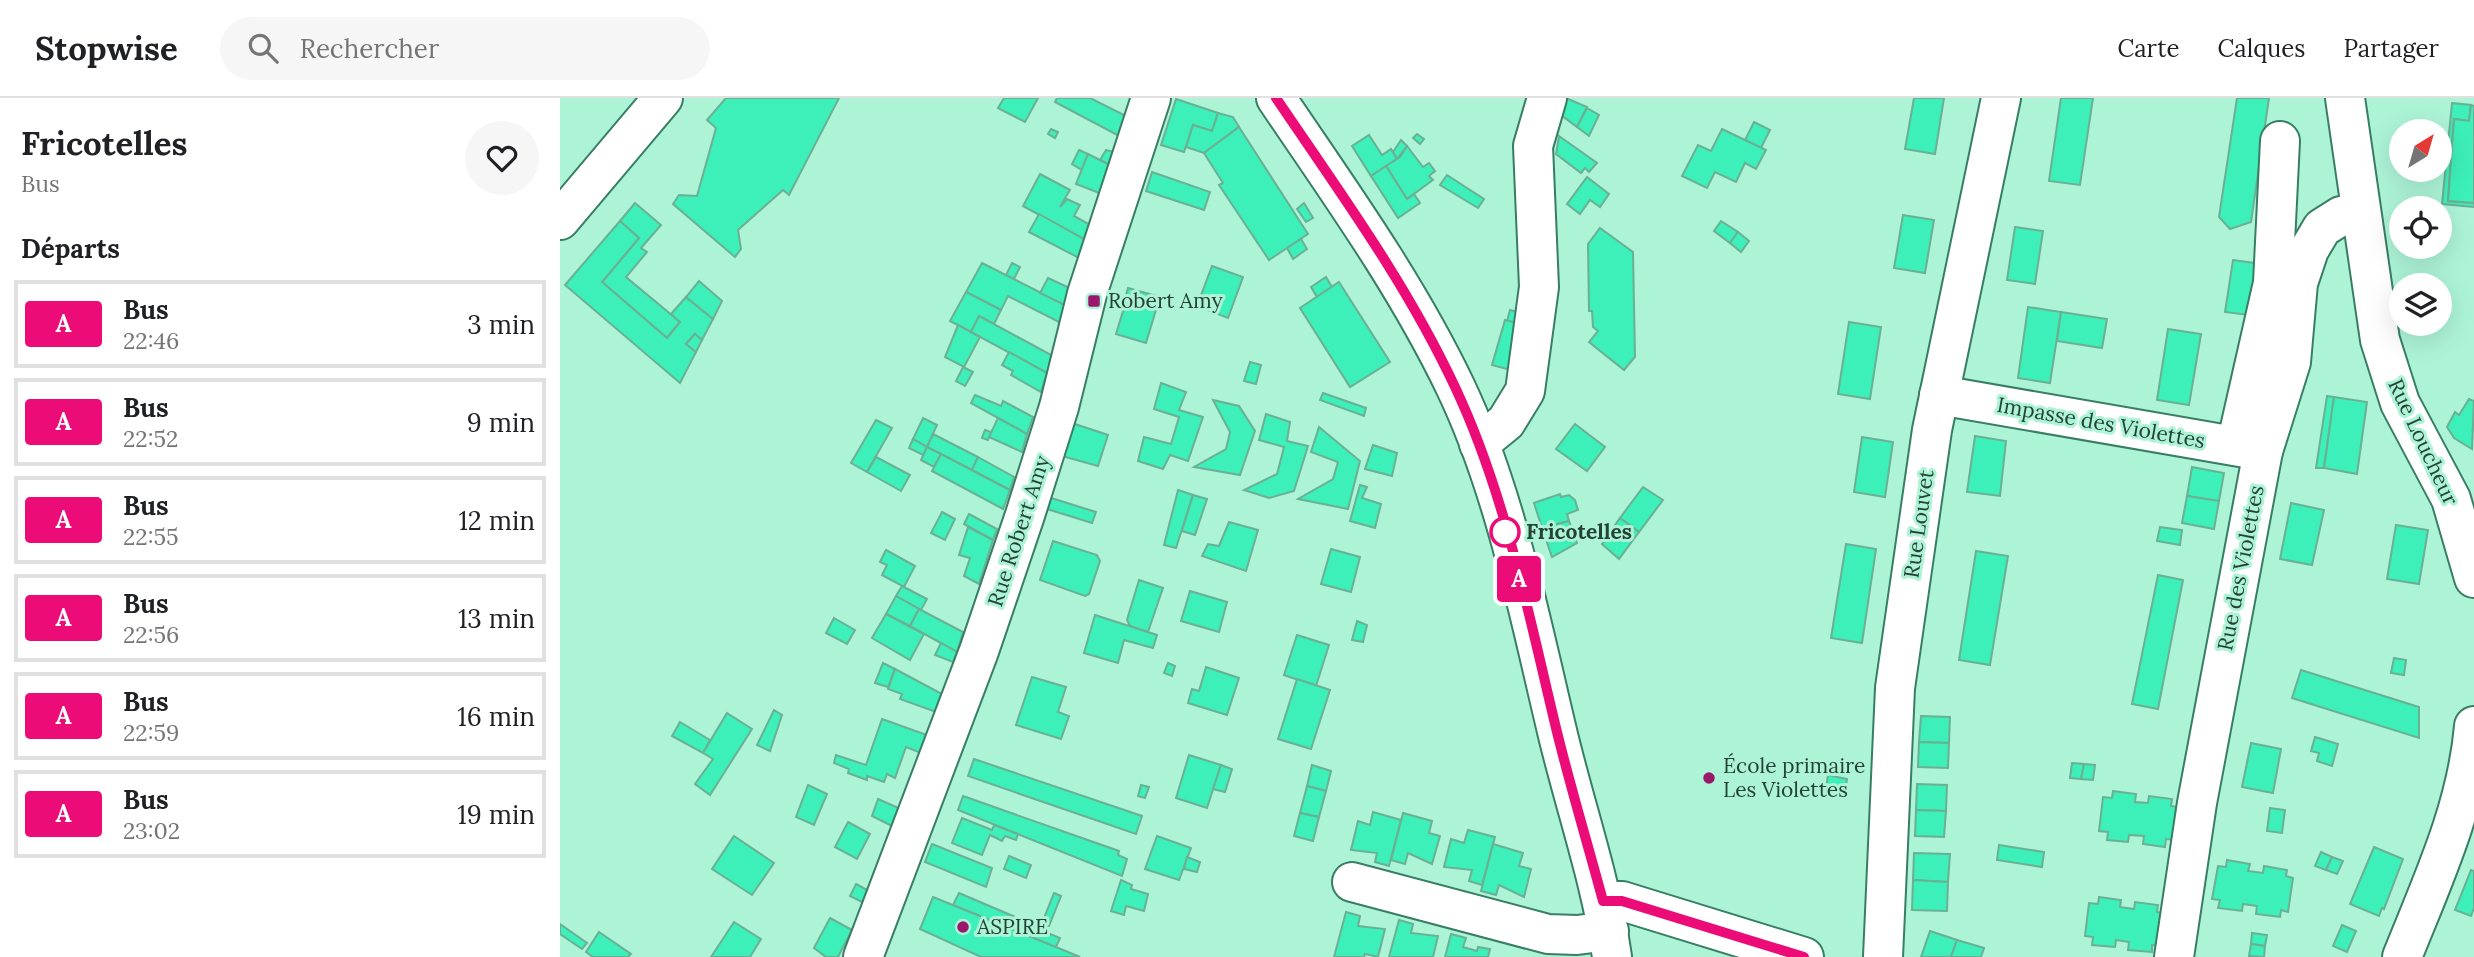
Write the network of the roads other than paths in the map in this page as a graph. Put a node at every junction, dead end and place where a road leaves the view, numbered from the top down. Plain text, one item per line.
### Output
1 (663, 98) edge
2 (1151, 98) edge
3 (1276, 98) edge
4 (1547, 98) edge
5 (2001, 98) edge
6 (2345, 98) edge
7 (2280, 141) dead end
8 (2360, 213) junction
9 (560, 220) edge
10 (1939, 395) junction
11 (1479, 444) junction
12 (2250, 449) junction
13 (2474, 578) edge
14 (2474, 726) edge
15 (1352, 882) dead end
16 (1608, 930) edge
17 (863, 957) edge
18 (1804, 957) edge
19 (1883, 957) edge
20 (2174, 957) edge
21 (2402, 957) edge

1 - 9 street
2 - 17 street, Rue Robert Amy
3 - 11 street
4 - 11 street
5 - 10 street, Rue Louvet
6 - 8 street, Rue Loucheur
7 - 12 street
8 - 12 street, Rue des Violettes
8 - 13 street, Rue Loucheur
10 - 12 street, Impasse des Violettes
10 - 19 street, Rue Louvet
11 - 16 street
12 - 20 street, Rue des Violettes
14 - 21 street
15 - 16 street
16 - 18 street

